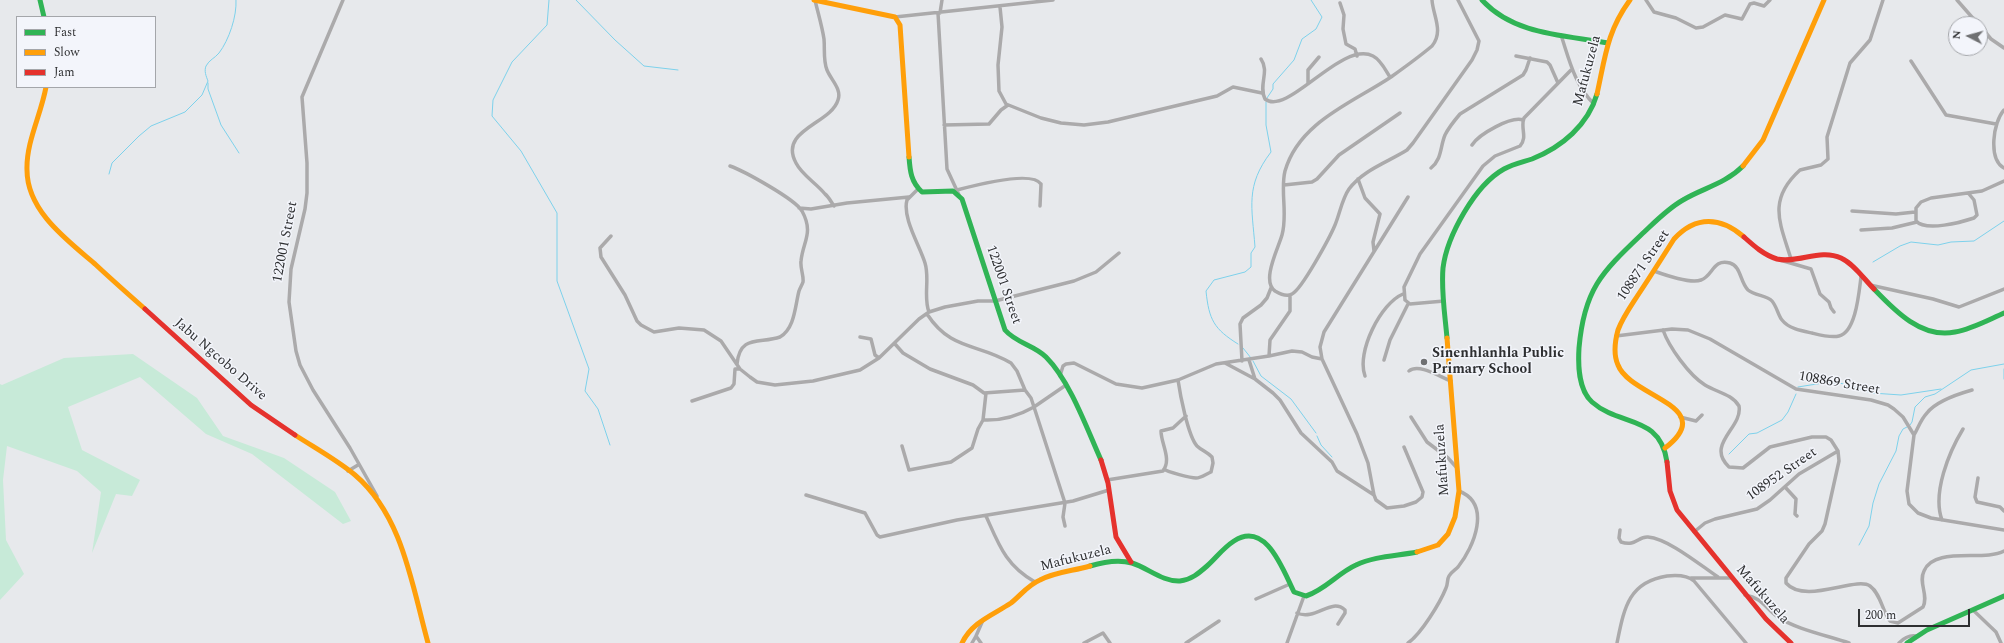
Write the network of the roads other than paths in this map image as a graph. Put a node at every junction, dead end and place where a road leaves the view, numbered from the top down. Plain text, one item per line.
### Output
1 (40, 0) edge
2 (344, 0) edge
3 (815, 0) edge
4 (942, 0) edge
5 (1053, 0) edge
6 (1432, 0) edge
7 (1458, 0) edge
8 (1482, 0) edge
9 (1630, 0) edge
10 (1646, 0) edge
11 (1770, 0) edge
12 (1824, 0) edge
13 (1883, 0) edge
14 (1956, 0) edge
15 (1340, 3) dead end
16 (1000, 7) junction
17 (939, 13) junction
18 (44, 16) edge
19 (1971, 16) edge
20 (895, 17) junction
21 (1560, 34) junction
22 (1988, 36) edge
23 (1608, 42) junction
24 (2004, 48) edge
25 (1357, 56) junction
26 (1516, 56) dead end
27 (1319, 57) dead end
28 (1530, 58) junction
29 (1261, 59) dead end
30 (1911, 61) dead end
31 (1572, 69) junction
32 (1390, 77) junction
33 (1558, 82) junction
34 (1308, 84) junction
35 (46, 88) edge
36 (1262, 93) junction
37 (1594, 104) junction
38 (1008, 105) junction
39 (2004, 110) edge
40 (1400, 113) dead end
41 (1523, 120) junction
42 (1996, 124) junction
43 (944, 125) junction
44 (1472, 145) dead end
45 (730, 166) dead end
46 (1431, 168) dead end
47 (2004, 168) edge
48 (1358, 179) junction
49 (2004, 181) edge
50 (1284, 185) junction
51 (918, 189) junction
52 (957, 190) junction
53 (1969, 194) junction
54 (959, 196) junction
55 (909, 197) junction
56 (1408, 197) dead end
57 (834, 206) junction
58 (1040, 206) dead end
59 (799, 208) junction
60 (1852, 211) dead end
61 (1915, 212) junction
62 (1917, 222) junction
63 (1861, 230) dead end
64 (611, 236) dead end
65 (1374, 251) junction
66 (1119, 252) dead end
67 (1777, 259) junction
68 (1791, 259) junction
69 (1654, 271) junction
70 (1861, 277) junction
71 (1869, 285) junction
72 (1271, 288) junction
73 (2004, 289) edge
74 (1403, 294) junction
75 (1290, 295) junction
76 (995, 301) junction
77 (1444, 301) junction
78 (1408, 304) junction
79 (1834, 312) dead end
80 (928, 313) junction
81 (2004, 313) edge
82 (1663, 330) junction
83 (1615, 336) junction
84 (860, 337) dead end
85 (895, 344) junction
86 (1269, 356) junction
87 (880, 358) junction
88 (1322, 359) junction
89 (1249, 360) junction
90 (1384, 360) dead end
91 (1242, 361) junction
92 (1224, 363) junction
93 (738, 367) junction
94 (1409, 371) dead end
95 (1365, 376) dead end
96 (1060, 378) junction
97 (1255, 379) junction
98 (1178, 380) junction
99 (1451, 381) junction
100 (1066, 385) junction
101 (1025, 390) junction
102 (1972, 390) dead end
103 (986, 393) junction
104 (692, 401) dead end
105 (1034, 407) junction
106 (1186, 416) junction
107 (1702, 416) dead end
108 (1411, 417) dead end
109 (1680, 417) junction
110 (983, 420) junction
111 (1963, 429) dead end
112 (1914, 435) junction
113 (902, 446) dead end
114 (1404, 447) dead end
115 (1665, 448) junction
116 (1838, 451) junction
117 (358, 465) junction
118 (1457, 468) junction
119 (1164, 469) junction
120 (348, 471) junction
121 (1978, 478) dead end
122 (1107, 480) junction
123 (1785, 487) junction
124 (1109, 490) junction
125 (1459, 491) junction
126 (806, 495) dead end
127 (1374, 495) junction
128 (378, 499) junction
129 (1065, 503) junction
130 (2004, 511) edge
131 (986, 516) junction
132 (1798, 516) dead end
133 (1942, 520) junction
134 (1065, 526) dead end
135 (1620, 530) dead end
136 (2004, 530) edge
137 (1694, 532) junction
138 (2004, 551) edge
139 (1131, 562) junction
140 (1718, 577) junction
141 (1690, 578) junction
142 (1732, 578) junction
143 (1035, 582) junction
144 (1290, 584) junction
145 (1745, 595) junction
146 (1304, 596) junction
147 (2004, 596) edge
148 (1256, 599) dead end
149 (1973, 610) junction
150 (1297, 613) junction
151 (983, 620) junction
152 (1219, 621) dead end
153 (1338, 624) dead end
154 (976, 636) junction
155 (1916, 636) junction
156 (428, 643) edge
157 (962, 643) edge
158 (972, 643) edge
159 (981, 643) edge
160 (1084, 643) edge
161 (1110, 643) edge
162 (1186, 643) edge
163 (1287, 643) edge
164 (1408, 643) edge
165 (1617, 643) edge
166 (1746, 643) edge
167 (1791, 643) edge
168 (1850, 643) edge
169 (1899, 643) edge
170 (1908, 643) edge
171 (2001, 643) edge

1 - 18 main road
2 - 117 street, 122001 Street
3 - 20 main road
3 - 57 street
4 - 17 street
5 - 16 street
6 - 32 street
7 - 48 street
8 - 21 main road
9 - 23 main road, Mafukuzela
10 - 11 street
12 - 115 main road
13 - 68 street
14 - 19 street
15 - 25 street
16 - 17 street
16 - 38 street
17 - 20 street
17 - 43 street
20 - 51 main road
21 - 23 main road
21 - 31 street
22 - 24 street
23 - 37 main road, Mafukuzela
25 - 32 street
25 - 34 street
26 - 28 street
27 - 34 street
28 - 33 street
28 - 46 street
29 - 36 street
30 - 42 street
31 - 33 street
31 - 37 street
32 - 50 street
33 - 41 street
34 - 36 street
35 - 120 main road, Jabu Ngcobo Drive
36 - 38 street
37 - 77 main road, Mafukuzela
38 - 43 street
39 - 42 street
40 - 50 street
41 - 44 street
41 - 74 street
42 - 47 street
43 - 52 street
45 - 59 street
48 - 65 street
48 - 75 street
49 - 53 street
50 - 72 street
51 - 54 main road
51 - 55 street
52 - 54 street
52 - 58 street
53 - 61 street
53 - 62 street
54 - 76 main road, 122001 Street
55 - 57 street
55 - 80 street
56 - 65 street
57 - 59 street
59 - 93 street
60 - 61 street
61 - 62 street
62 - 63 street
64 - 93 street
65 - 88 street
66 - 76 street
67 - 68 main road, 108871 Street
67 - 69 main road, 108871 Street
67 - 79 street
68 - 70 main road, 108871 Street
69 - 70 street
69 - 83 main road, 108871 Street
70 - 71 main road, 108871 Street
71 - 73 street
71 - 81 main road, 108871 Street
72 - 75 street
72 - 91 street
74 - 78 street
74 - 95 street
75 - 86 street
76 - 80 street
76 - 96 main road, 122001 Street
77 - 78 street
77 - 99 main road, Mafukuzela
78 - 90 street
80 - 85 street
80 - 101 street
82 - 83 street, 108869 Street
82 - 112 street, 108869 Street
82 - 116 street
83 - 109 main road, 108871 Street
84 - 87 street
85 - 87 street
85 - 103 street
86 - 88 street
86 - 89 street
87 - 93 street
88 - 127 street
89 - 91 street
89 - 97 street
91 - 92 street
92 - 97 street
92 - 98 street
93 - 104 street
94 - 99 street
96 - 98 street
96 - 100 main road, 122001 Street
97 - 127 street
98 - 106 street
99 - 118 main road, Mafukuzela
100 - 105 street
100 - 122 main road, 122001 Street
101 - 103 street
101 - 105 street
102 - 112 street
103 - 110 street
105 - 110 street
105 - 129 street
106 - 119 street
106 - 119 street
107 - 109 street
108 - 118 street
109 - 115 main road
110 - 113 street
111 - 133 street
112 - 133 street
114 - 127 street
115 - 137 main road, Mafukuzela
116 - 123 street, 108952 Street
116 - 138 street
117 - 120 street
117 - 128 street, 122001 Street
118 - 125 main road, Mafukuzela
119 - 122 street
120 - 128 main road, Jabu Ngcobo Drive
121 - 130 street
122 - 124 main road, 122001 Street
123 - 132 street
123 - 137 street, 108952 Street
124 - 129 street
124 - 139 main road, 122001 Street
125 - 146 main road, Mafukuzela
125 - 164 street
126 - 131 street
128 - 156 main road, Jabu Ngcobo Drive
129 - 131 street
129 - 134 street
131 - 143 street
133 - 136 street
135 - 140 street
137 - 142 main road, Mafukuzela
139 - 143 main road, Mafukuzela
139 - 144 main road, Mafukuzela
140 - 141 street
140 - 142 street
141 - 165 street
141 - 166 street
142 - 145 main road, Mafukuzela
143 - 151 main road, Mafukuzela
144 - 146 main road, Mafukuzela
144 - 148 street
145 - 167 main road, Mafukuzela
145 - 168 street
146 - 150 street
147 - 149 main road
149 - 155 main road
149 - 171 street
150 - 153 street
150 - 163 street
151 - 154 street
151 - 157 main road, Mafukuzela
152 - 162 street
154 - 158 street
154 - 159 street
155 - 169 street
155 - 170 main road
160 - 161 street

